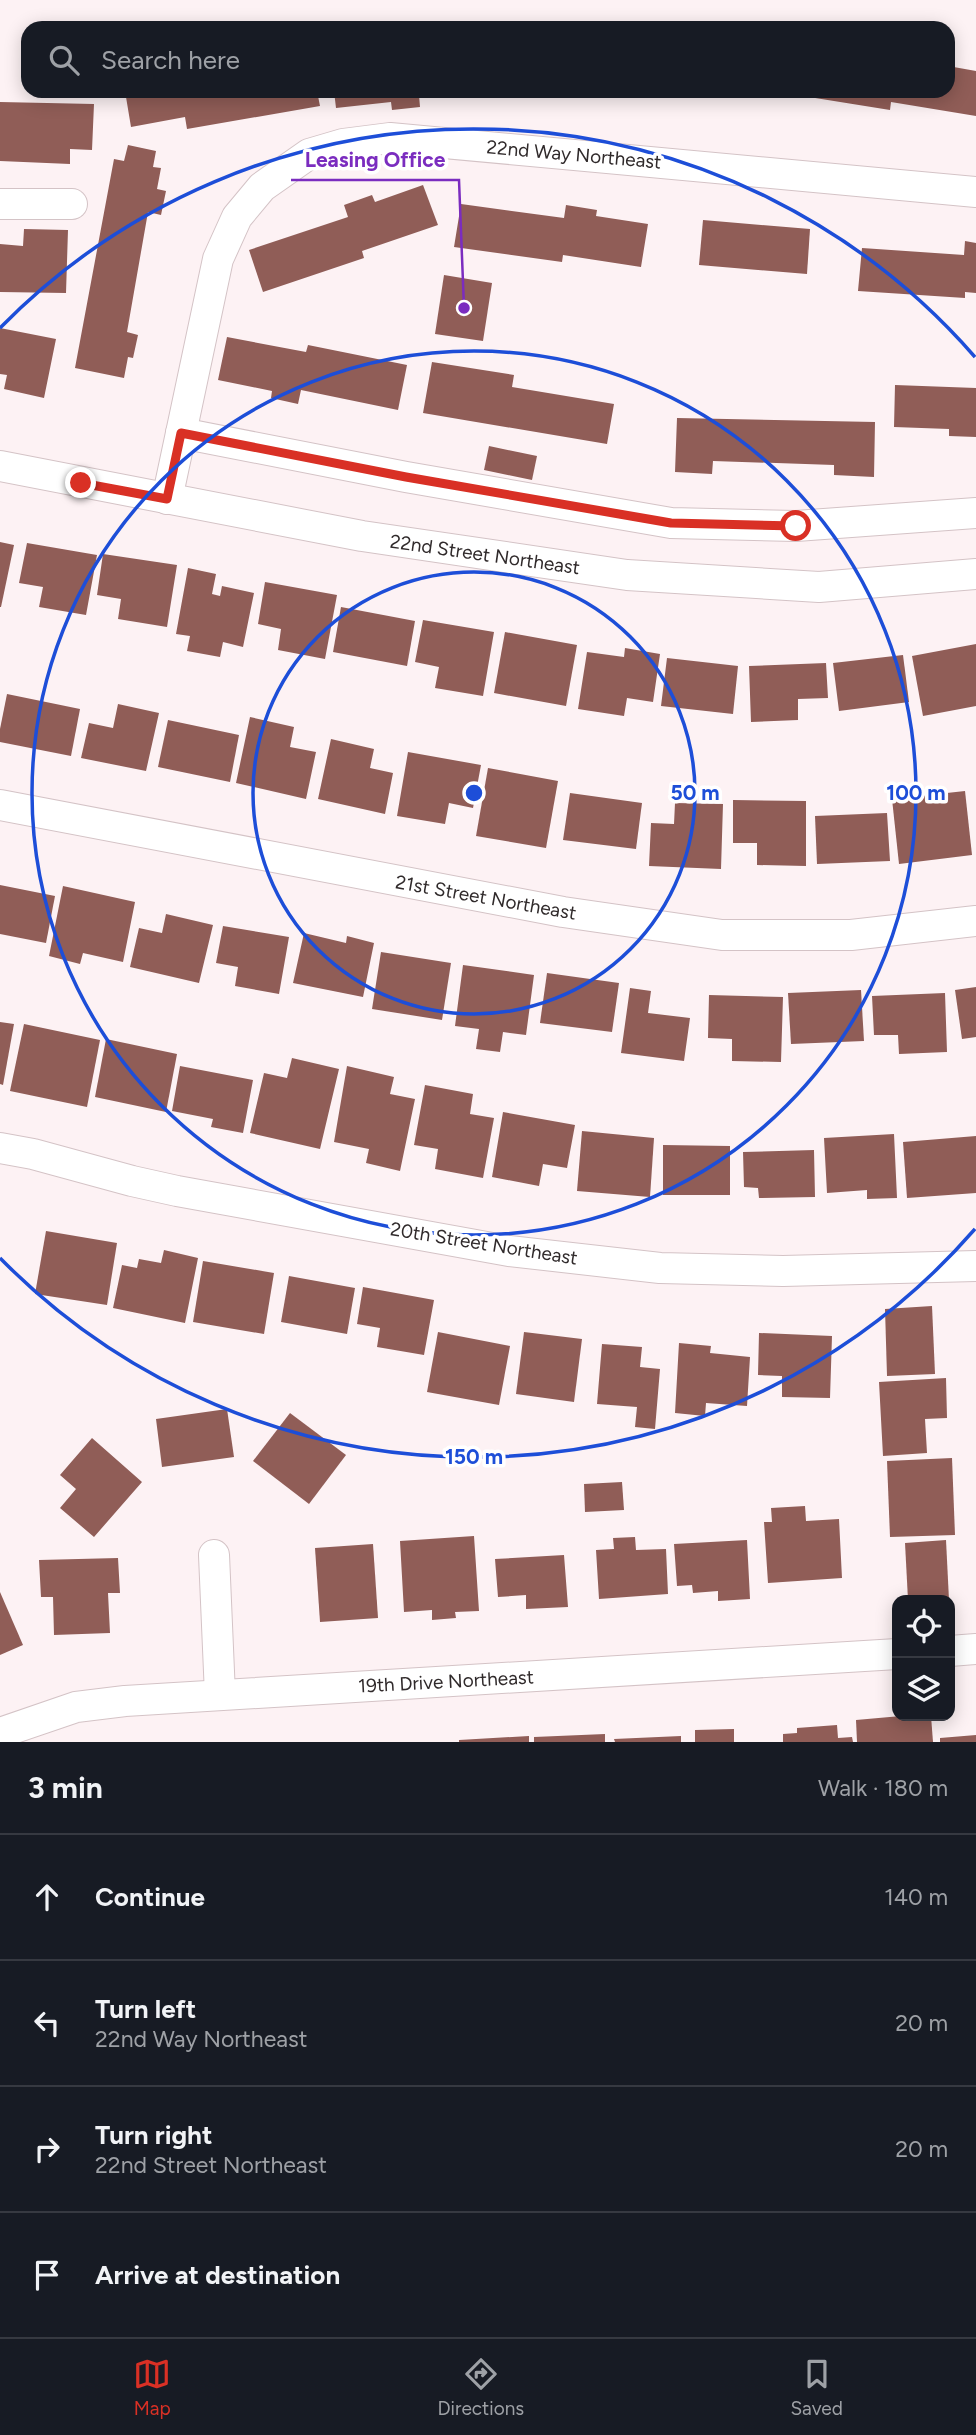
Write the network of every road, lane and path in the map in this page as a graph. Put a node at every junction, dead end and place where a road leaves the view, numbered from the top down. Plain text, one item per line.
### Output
1 (976, 192) edge
2 (0, 204) edge
3 (72, 204) dead end
4 (181, 433) junction
5 (0, 466) edge
6 (167, 499) junction
7 (976, 513) edge
8 (976, 574) edge
9 (0, 805) edge
10 (976, 921) edge
11 (0, 1148) edge
12 (976, 1266) edge
13 (214, 1555) dead end
14 (976, 1649) edge
15 (955, 1651) edge
16 (892, 1654) edge
17 (220, 1695) junction
18 (0, 1733) edge

1 - 4 street, 22nd Way Northeast
2 - 3 street
4 - 6 street, 22nd Way Northeast
4 - 7 street
5 - 6 street, 22nd Street Northeast
6 - 8 street, 22nd Street Northeast
9 - 10 street, 21st Street Northeast
11 - 12 street, 20th Street Northeast
13 - 17 street
14 - 15 street
16 - 17 street, 19th Drive Northeast
17 - 18 street, 19th Drive Northeast

